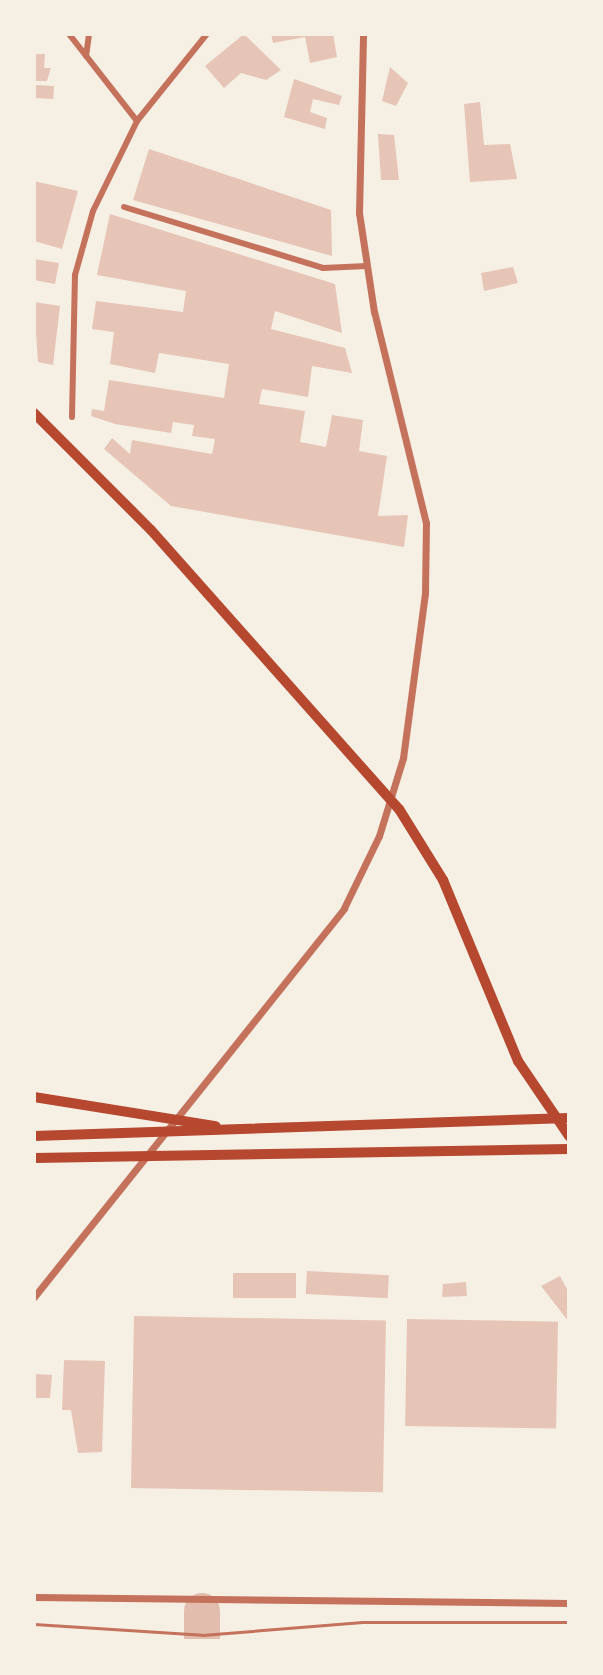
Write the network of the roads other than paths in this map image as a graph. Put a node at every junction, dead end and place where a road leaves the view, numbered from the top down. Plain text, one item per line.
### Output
1 (69, 34) edge
2 (89, 34) edge
3 (207, 34) edge
4 (363, 34) edge
5 (86, 56) junction
6 (137, 121) junction
7 (124, 207) dead end
8 (367, 266) junction
9 (34, 413) edge
10 (72, 417) dead end
11 (34, 1097) edge
12 (569, 1118) edge
13 (229, 1129) junction
14 (34, 1136) edge
15 (569, 1136) edge
16 (569, 1149) edge
17 (34, 1158) edge
18 (34, 1297) edge
19 (34, 1597) edge
20 (569, 1603) edge
21 (569, 1622) edge
22 (34, 1624) edge

1 - 5 street
2 - 5 street
3 - 6 street
4 - 8 street
5 - 6 street
6 - 10 street
7 - 8 street
8 - 18 street
9 - 15 highway
11 - 13 highway
12 - 13 highway
13 - 14 highway
16 - 17 highway
19 - 20 street
21 - 22 lane

